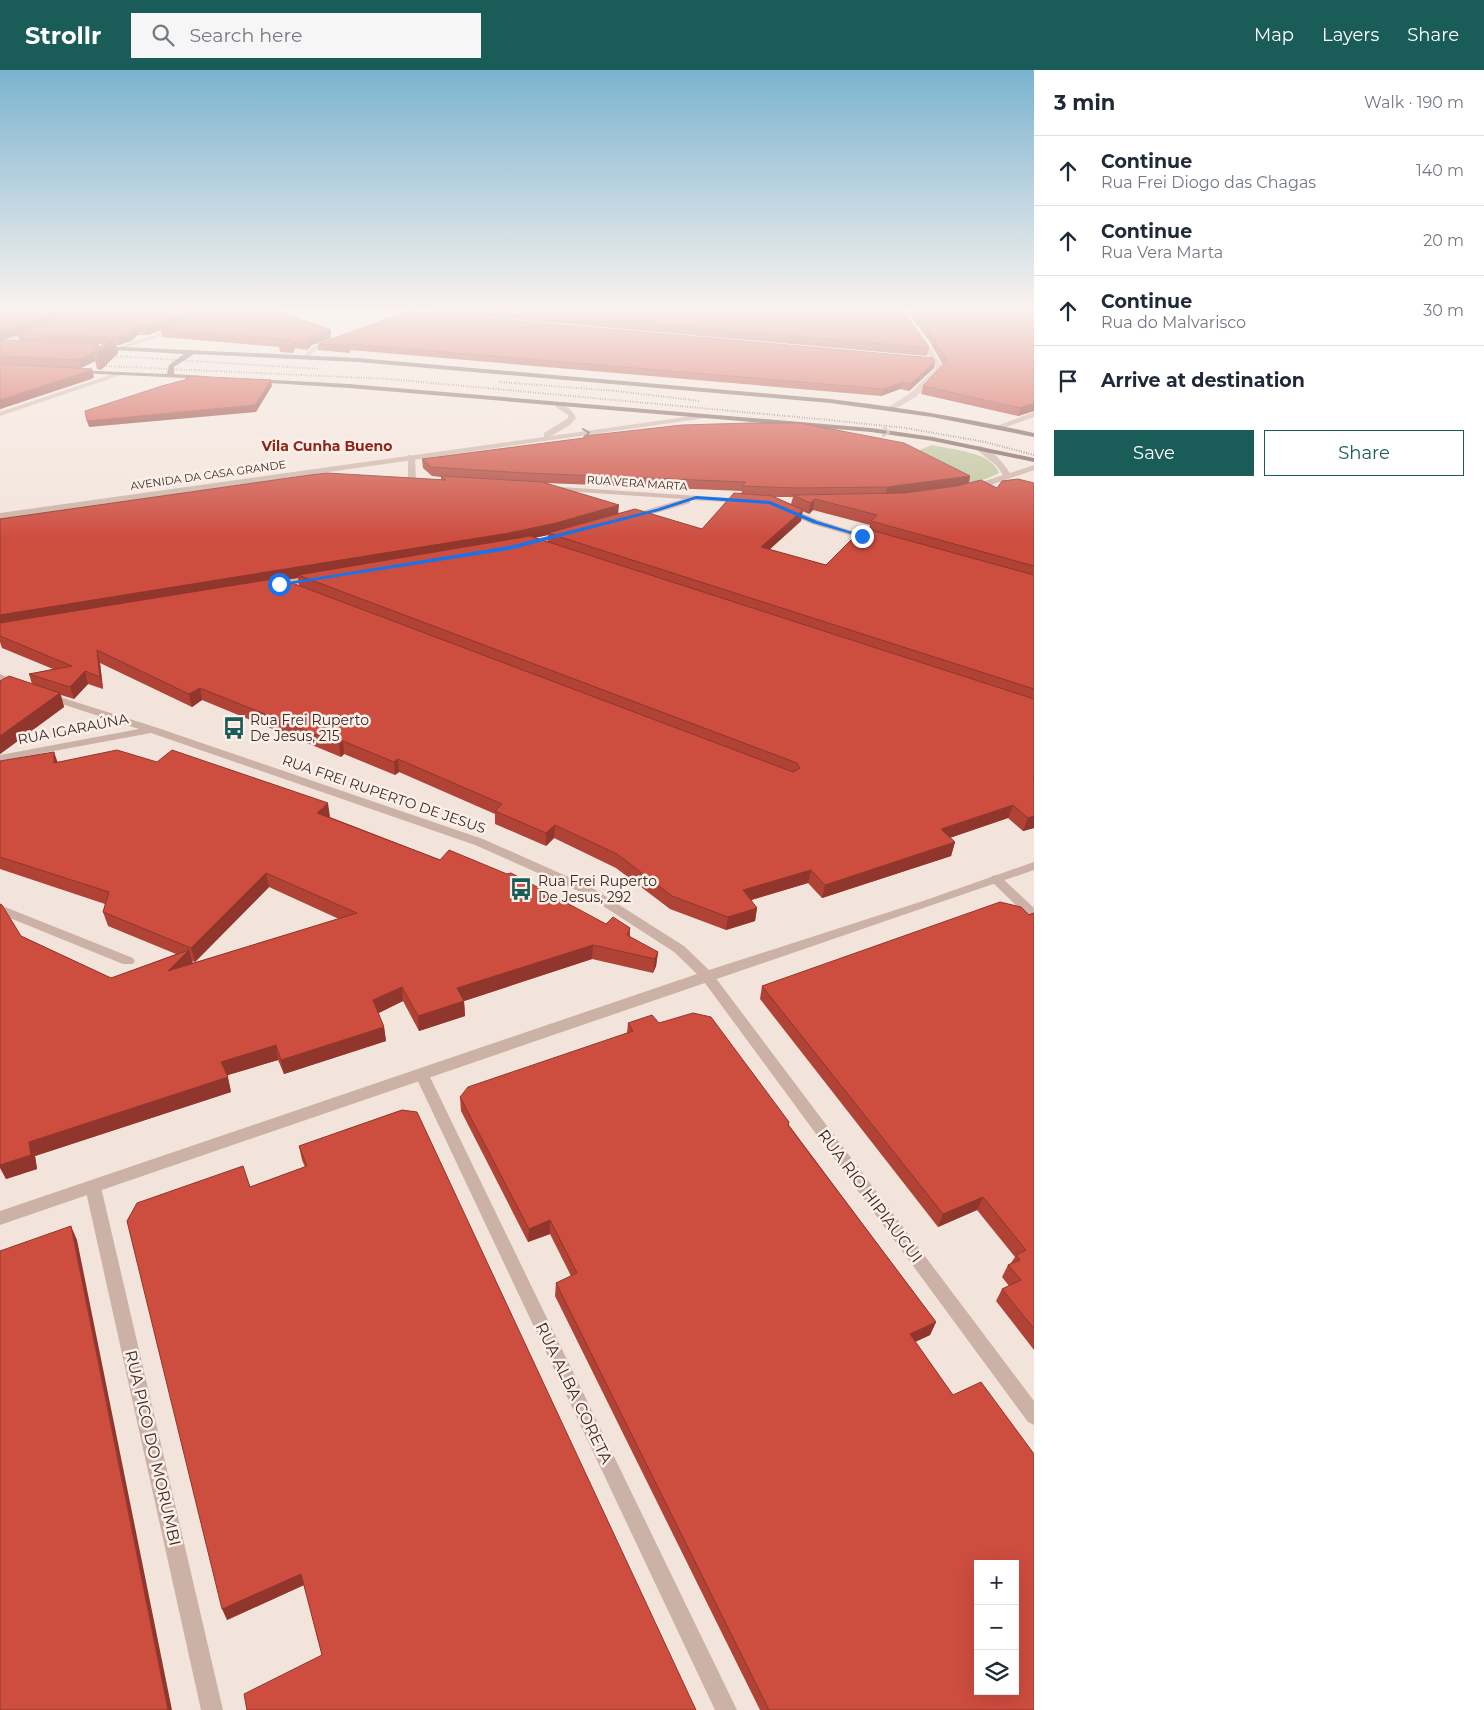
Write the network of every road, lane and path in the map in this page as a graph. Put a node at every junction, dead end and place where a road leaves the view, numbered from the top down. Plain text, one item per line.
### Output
1 (85, 386) edge
2 (341, 386) edge
3 (649, 386) edge
4 (923, 386) edge
5 (559, 405) junction
6 (893, 408) junction
7 (0, 414) edge
8 (1034, 414) edge
9 (706, 416) junction
10 (998, 427) junction
11 (1034, 435) edge
12 (538, 439) junction
13 (980, 448) junction
14 (411, 456) junction
15 (1034, 460) edge
16 (1034, 467) edge
17 (304, 473) junction
18 (353, 476) edge
19 (1008, 476) junction
20 (402, 479) edge
21 (412, 480) junction
22 (421, 480) edge
23 (1000, 480) junction
24 (1016, 484) edge
25 (536, 487) edge
26 (964, 490) edge
27 (696, 498) junction
28 (751, 501) edge
29 (799, 503) edge
30 (0, 516) edge
31 (621, 520) edge
32 (576, 532) edge
33 (882, 541) edge
34 (530, 543) junction
35 (516, 546) edge
36 (548, 549) edge
37 (327, 576) edge
38 (279, 584) junction
39 (260, 587) edge
40 (297, 591) edge
41 (0, 677) edge
42 (151, 729) junction
43 (0, 758) edge
44 (1034, 866) edge
45 (996, 879) junction
46 (0, 908) edge
47 (1034, 915) edge
48 (128, 961) dead end
49 (707, 976) junction
50 (422, 1075) junction
51 (93, 1187) junction
52 (0, 1218) edge
53 (1034, 1416) edge
54 (212, 1710) edge
55 (726, 1710) edge

1 - 7 street
2 - 5 main road
3 - 6 main road
4 - 6 street
5 - 9 main road
5 - 12 street, AVENIDA DA CASA GRANDE
6 - 10 main road
8 - 10 street
12 -> 9 street, AVENIDA DA CASA GRANDE
9 -> 13 main road
10 - 11 main road
12 - 14 street, AVENIDA DA CASA GRANDE
13 - 15 main road
13 - 19 street
14 - 17 street, AVENIDA DA CASA GRANDE
14 - 21 street
16 - 19 street
17 - 18 street
17 - 30 street, AVENIDA DA CASA GRANDE
19 - 23 street
20 - 21 street
21 - 22 street
23 - 24 street
23 - 26 street
25 - 27 street, RUA VERA MARTA
27 - 28 street, RUA VERA MARTA
27 - 31 street
29 - 33 street
32 - 34 street
34 - 35 street
34 - 36 street
37 - 38 street
38 - 39 street
38 - 40 street
41 - 42 street, RUA FREI RUPERTO DE JESUS
42 - 43 street, RUA IGARAÚNA
42 - 49 street, RUA FREI RUPERTO DE JESUS
44 - 45 street
45 - 47 street
45 - 49 street
46 - 48 street
49 - 50 street
49 - 53 street, RUA RIO HIPIAUGUI
50 - 51 street
50 - 55 street, RUA ALBA CORETA
51 - 52 street
51 - 54 street, RUA PICO DO MORUMBI

